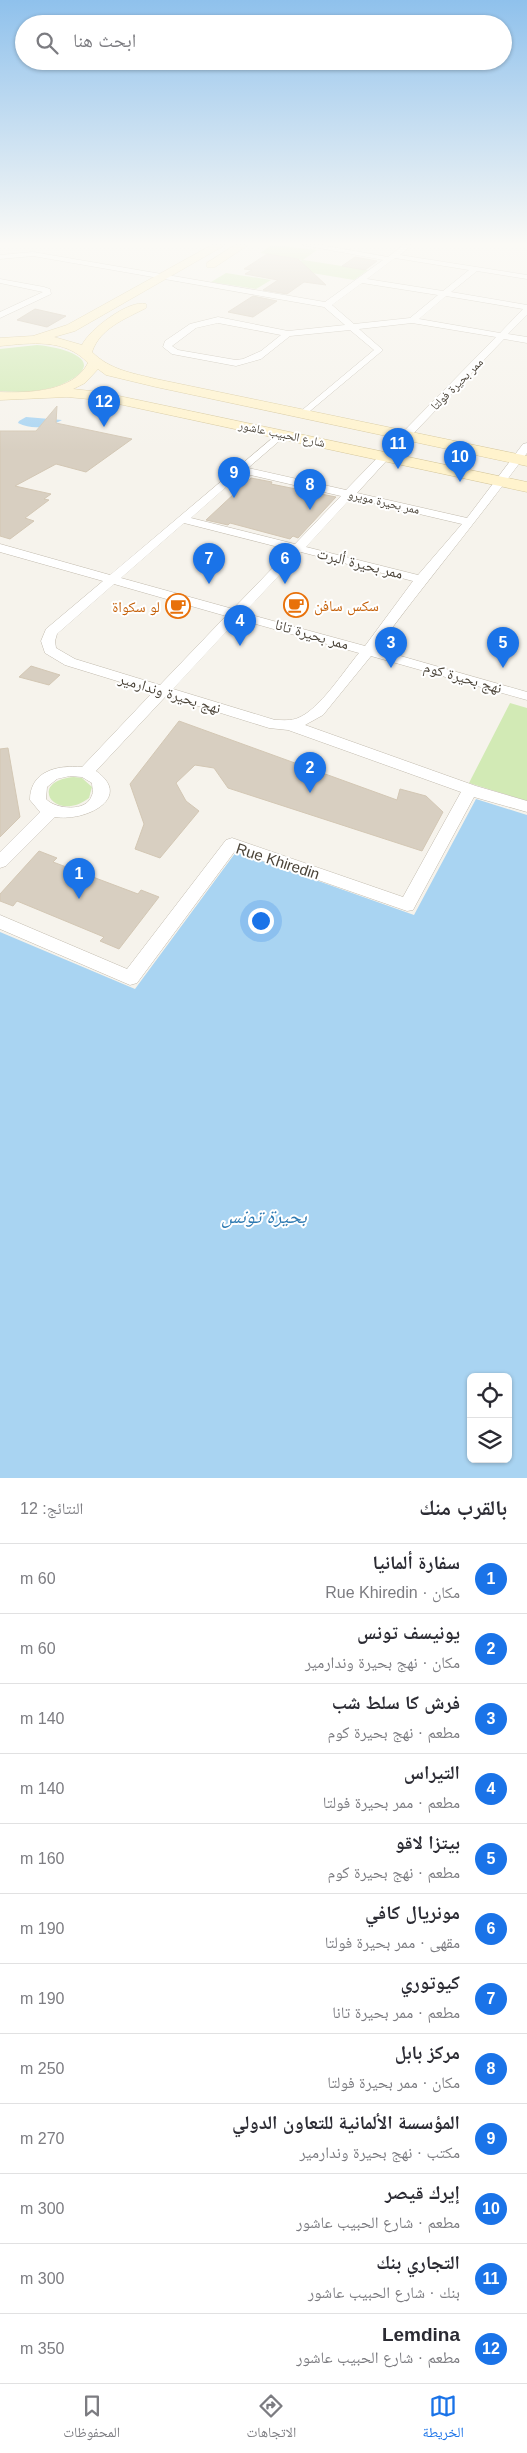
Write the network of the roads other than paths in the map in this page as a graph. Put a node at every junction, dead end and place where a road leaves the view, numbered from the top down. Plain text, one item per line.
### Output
1 (97, 314) edge
2 (128, 314) edge
3 (338, 314) edge
4 (420, 314) edge
5 (523, 314) edge
6 (412, 320) junction
7 (352, 326) junction
8 (288, 334) junction
9 (504, 336) junction
10 (33, 340) junction
11 (527, 340) edge
12 (0, 342) edge
13 (90, 357) junction
14 (35, 394) junction
15 (0, 396) edge
16 (304, 413) junction
17 (281, 434) junction
18 (406, 435) junction
19 (527, 446) edge
20 (384, 456) junction
21 (522, 460) edge
22 (240, 469) junction
23 (501, 482) junction
24 (527, 487) edge
25 (349, 494) junction
26 (182, 519) junction
27 (470, 522) junction
28 (0, 548) edge
29 (298, 548) junction
30 (110, 579) junction
31 (421, 579) junction
32 (236, 613) junction
33 (369, 650) junction
34 (164, 690) junction
35 (527, 696) edge
36 (290, 725) junction
37 (86, 772) junction
38 (470, 790) junction
39 (527, 807) edge
40 (51, 811) junction
41 (0, 862) edge
42 (0, 922) edge

1 - 10 main road
2 - 13 main road
3 - 7 street
4 - 6 street
5 - 9 street, ممر بحيرة فولتا
6 - 7 street
6 - 9 street
7 - 8 street
7 - 16 street
8 - 8 street
9 - 11 street
9 - 18 street, ممر بحيرة فولتا
10 - 12 main road
10 - 13 main road, شارع الحبيب عاشور
13 - 14 main road
13 - 16 main road, شارع الحبيب عاشور
14 - 15 main road
14 - 17 main road, شارع الحبيب عاشور
16 - 18 main road, شارع الحبيب عاشور
17 - 20 main road, شارع الحبيب عاشور
17 - 22 street, نهج بحيرة وندارمير
18 - 21 main road, شارع الحبيب عاشور
19 - 21 street, نهج بحيرة وندارمير
20 - 23 main road, شارع الحبيب عاشور
20 - 25 street
21 - 23 street, نهج بحيرة وندارمير
22 - 25 street, ممر بحيرة مويرو
22 - 26 street, نهج بحيرة وندارمير
23 - 24 main road, شارع الحبيب عاشور
23 - 27 street, نهج بحيرة وندارمير
25 - 27 street, ممر بحيرة مويرو
25 - 29 street
26 - 29 street, ممر بحيرة ألبرت
26 - 30 street, نهج بحيرة وندارمير
27 - 31 street, نهج بحيرة وندارمير
28 - 30 street, ممر بحيرة تانا
29 - 31 street, ممر بحيرة ألبرت
29 - 32 street
30 - 32 street, ممر بحيرة تانا
30 - 34 street, نهج بحيرة وندارمير
31 - 33 street, نهج بحيرة وندارمير
32 - 33 street, ممر بحيرة تانا
32 - 34 street
33 - 35 street, نهج بحيرة كوم
33 - 36 street, نهج بحيرة وندارمير
34 - 36 street, نهج بحيرة وندارمير
34 - 37 street
36 - 38 street
37 - 40 street
37 - 40 street
38 - 39 street
38 - 42 street, Rue Khiredin
40 - 41 street

